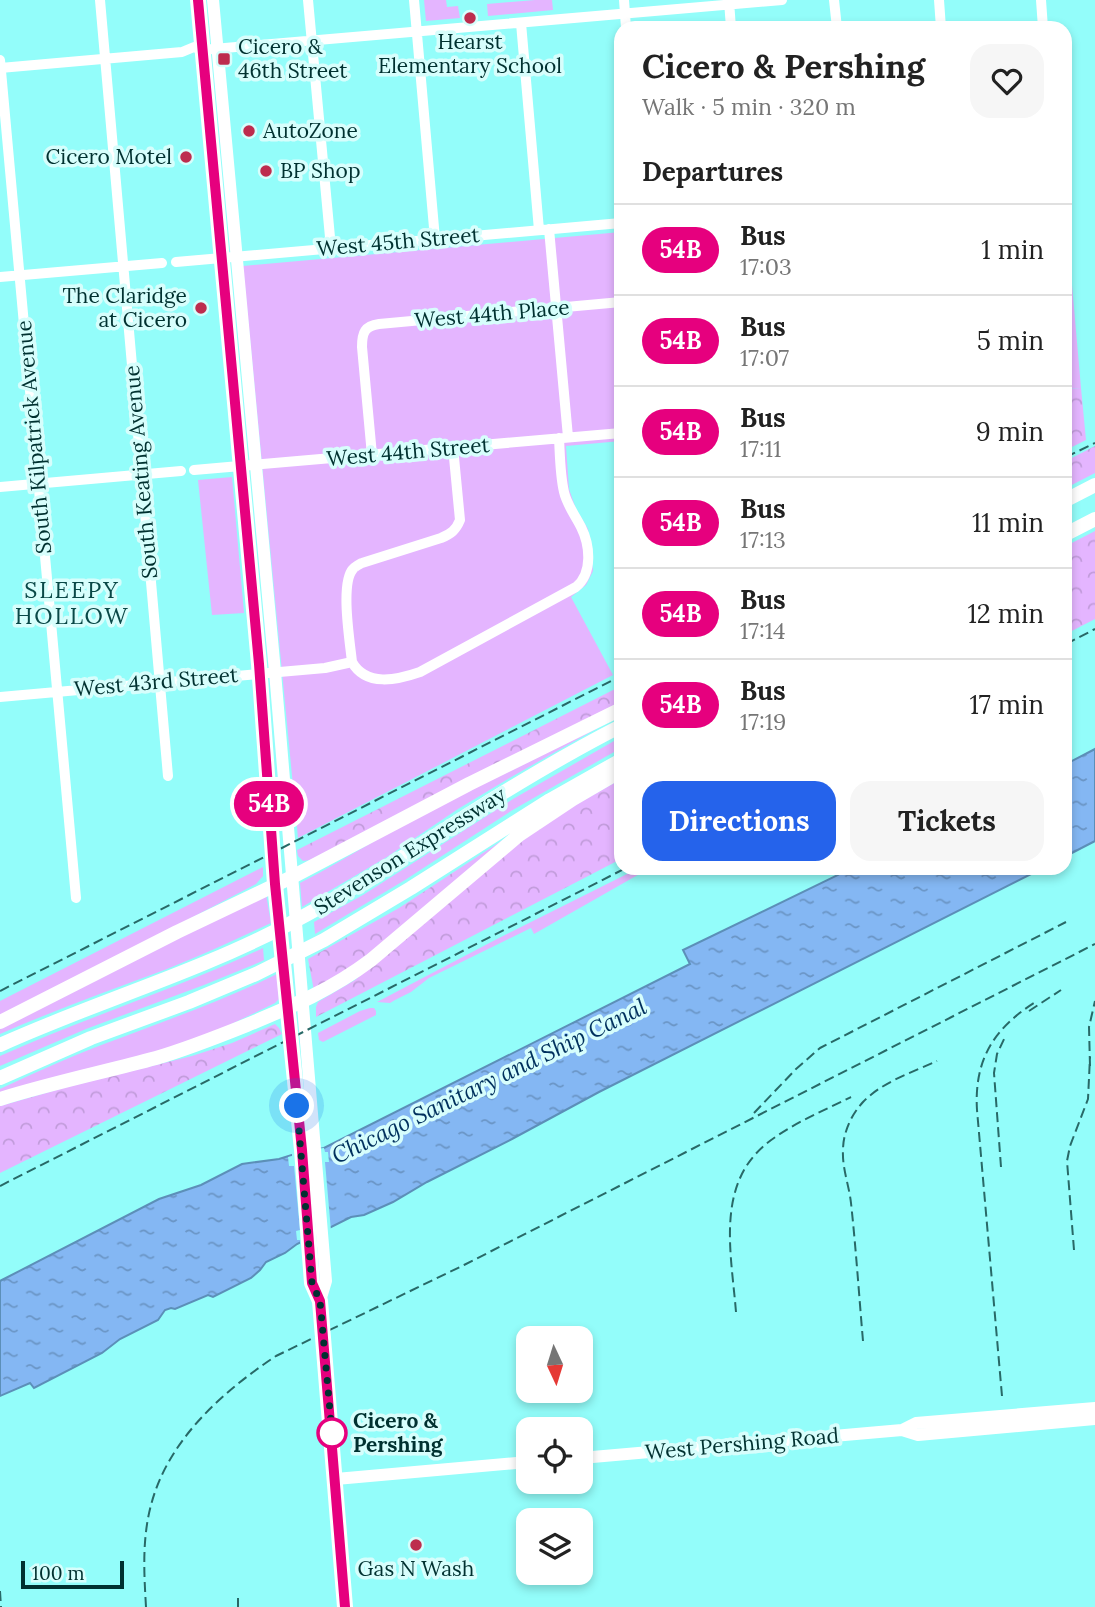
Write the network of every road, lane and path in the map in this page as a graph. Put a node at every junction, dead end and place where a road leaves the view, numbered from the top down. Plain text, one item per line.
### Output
1 (100, 0) edge
2 (198, 0) edge
3 (213, 0) edge
4 (308, 0) edge
5 (414, 0) edge
6 (624, 0) edge
7 (782, 0) edge
8 (834, 0) edge
9 (939, 0) edge
10 (1041, 0) edge
11 (729, 2) edge
12 (625, 14) junction
13 (626, 21) edge
14 (730, 21) edge
15 (836, 21) edge
16 (940, 21) edge
17 (1042, 21) edge
18 (521, 23) junction
19 (416, 32) junction
20 (312, 41) junction
21 (218, 49) junction
22 (202, 50) junction
23 (105, 59) junction
24 (0, 60) edge
25 (0, 68) edge
26 (614, 224) edge
27 (544, 230) junction
28 (435, 239) junction
29 (331, 248) junction
30 (237, 257) junction
31 (221, 258) junction
32 (176, 262) dead end
33 (162, 263) dead end
34 (123, 267) junction
35 (19, 276) junction
36 (0, 277) edge
37 (614, 303) edge
38 (556, 308) junction
39 (614, 434) edge
40 (564, 438) junction
41 (453, 447) junction
42 (372, 455) junction
43 (256, 465) junction
44 (240, 466) junction
45 (194, 470) dead end
46 (181, 471) dead end
47 (141, 474) junction
48 (38, 483) junction
49 (1095, 485) edge
50 (0, 486) edge
51 (1072, 497) edge
52 (1095, 519) edge
53 (1072, 531) edge
54 (352, 662) junction
55 (275, 672) junction
56 (259, 673) junction
57 (159, 682) junction
58 (56, 691) junction
59 (0, 697) edge
60 (614, 712) edge
61 (614, 730) edge
62 (614, 764) edge
63 (614, 775) edge
64 (168, 776) dead end
65 (292, 877) junction
66 (275, 884) junction
67 (76, 898) dead end
68 (302, 1002) junction
69 (287, 1008) junction
70 (0, 1022) edge
71 (0, 1045) edge
72 (0, 1078) edge
73 (0, 1099) edge
74 (320, 1301) junction
75 (1090, 1414) edge
76 (593, 1457) edge
77 (516, 1463) edge
78 (336, 1479) junction
79 (345, 1607) edge

1 - 23 street, South Keating Avenue
2 - 22 main road
3 - 21 main road
4 - 20 street
5 - 19 street
6 - 12 street
7 - 11 street
8 - 15 street
9 - 16 street
10 - 17 street
11 - 12 street
11 - 14 street
12 - 13 street
12 - 18 street
18 - 19 street
18 - 27 street
19 - 20 street
19 - 28 street
20 - 21 street
20 - 29 street
21 - 22 street
21 - 30 main road
22 - 23 street
22 - 31 main road
23 - 25 street
23 - 34 street, South Keating Avenue
24 - 25 street, South Kilpatrick Avenue
25 - 35 street, South Kilpatrick Avenue
26 - 27 street, West 45th Street
27 - 28 street, West 45th Street
27 - 38 street
28 - 29 street, West 45th Street
29 - 30 street, West 45th Street
30 - 31 street, West 45th Street
30 - 43 main road
31 - 32 street, West 45th Street
31 - 44 main road
33 - 34 street
34 - 35 street
34 - 47 street, South Keating Avenue
35 - 36 street
35 - 48 street, South Kilpatrick Avenue
37 - 38 street, West 44th Place
38 - 40 street
38 - 42 street, West 44th Place
39 - 40 street, West 44th Street
40 - 41 street, West 44th Street
40 - 54 street
41 - 42 street, West 44th Street
41 - 54 street
42 - 43 street, West 44th Street
43 - 44 street, West 44th Street
43 - 55 main road
44 - 45 street, West 44th Street
44 - 56 main road
46 - 47 street
47 - 48 street
47 - 57 street, South Keating Avenue
48 - 50 street
48 - 58 street, South Kilpatrick Avenue
49 - 51 highway
52 - 53 highway
54 - 55 street, West 43rd Street
55 - 56 street, West 43rd Street
55 - 65 main road
56 - 57 street, West 43rd Street
56 - 66 main road
57 - 58 street, West 43rd Street
57 - 64 street, South Keating Avenue
58 - 59 street, West 43rd Street
58 - 67 street, South Kilpatrick Avenue
60 - 65 highway
61 - 71 highway, Stevenson Expressway
62 - 72 highway, Stevenson Expressway
63 - 68 highway
65 - 66 highway
65 - 68 main road
66 - 69 main road
66 - 70 highway
68 - 69 highway
68 - 74 main road
69 - 73 highway
69 - 74 main road
74 - 78 main road
75 - 76 main road, West Pershing Road
77 - 78 main road
78 - 79 main road

